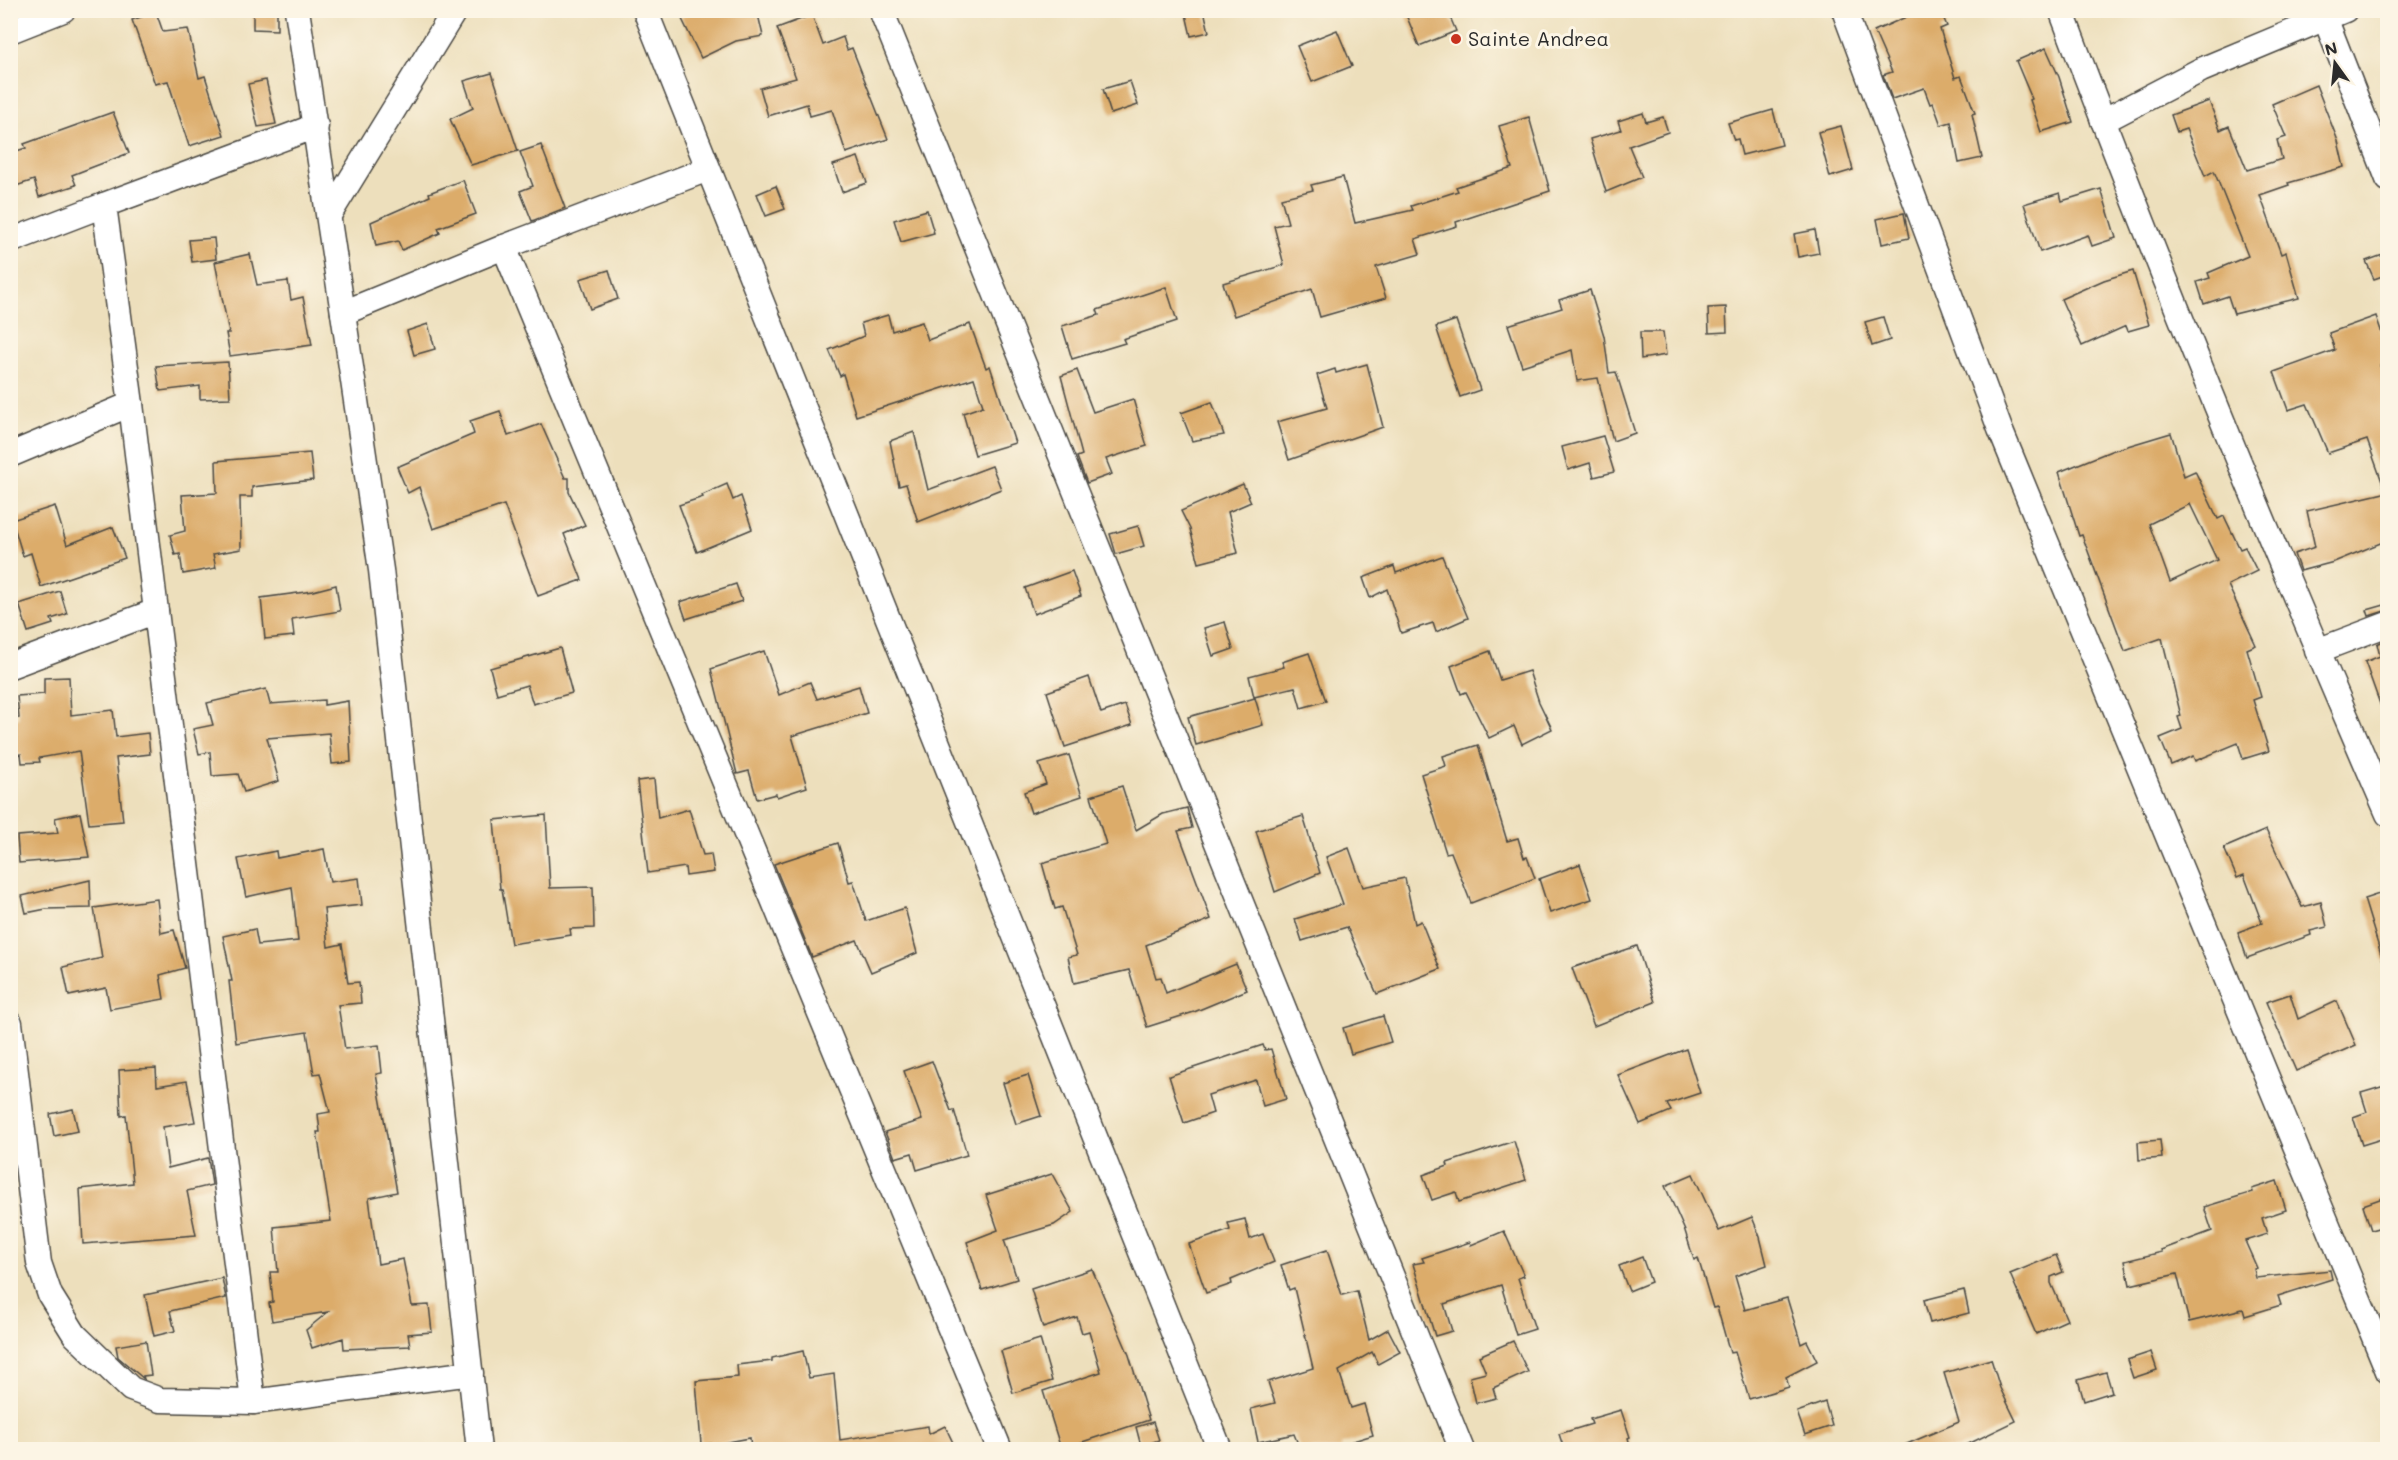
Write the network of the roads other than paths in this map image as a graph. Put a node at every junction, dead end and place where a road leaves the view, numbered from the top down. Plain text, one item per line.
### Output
1 (63, 10) edge
2 (297, 10) edge
3 (455, 10) edge
4 (645, 10) edge
5 (881, 10) edge
6 (1844, 10) edge
7 (2061, 10) edge
8 (2331, 13) edge
9 (10, 31) edge
10 (2103, 121) junction
11 (316, 126) junction
12 (708, 169) junction
13 (2388, 179) edge
14 (104, 205) junction
15 (329, 215) junction
16 (10, 241) edge
17 (504, 247) junction
18 (344, 313) junction
19 (131, 404) junction
20 (10, 455) edge
21 (156, 610) junction
22 (2388, 624) edge
23 (2317, 651) junction
24 (10, 666) edge
25 (2388, 814) edge
26 (10, 1023) edge
27 (2388, 1371) edge
28 (471, 1373) junction
29 (253, 1402) junction
30 (479, 1449) edge
31 (1000, 1449) edge
32 (1220, 1449) edge
33 (1462, 1449) edge

1 - 9 street
2 - 11 street
3 - 15 street
4 - 12 street
5 - 33 street
6 - 27 street
7 - 10 street
8 - 10 street
8 - 13 street
10 - 23 street
11 - 14 street
11 - 15 street
12 - 17 street
12 - 32 street
14 - 16 street
14 - 19 street
15 - 18 street
17 - 18 street
17 - 31 street
18 - 28 street
19 - 20 street
19 - 21 street
21 - 24 street
21 - 29 street
22 - 23 street
23 - 25 street
26 - 29 street
28 - 29 street
28 - 30 street

